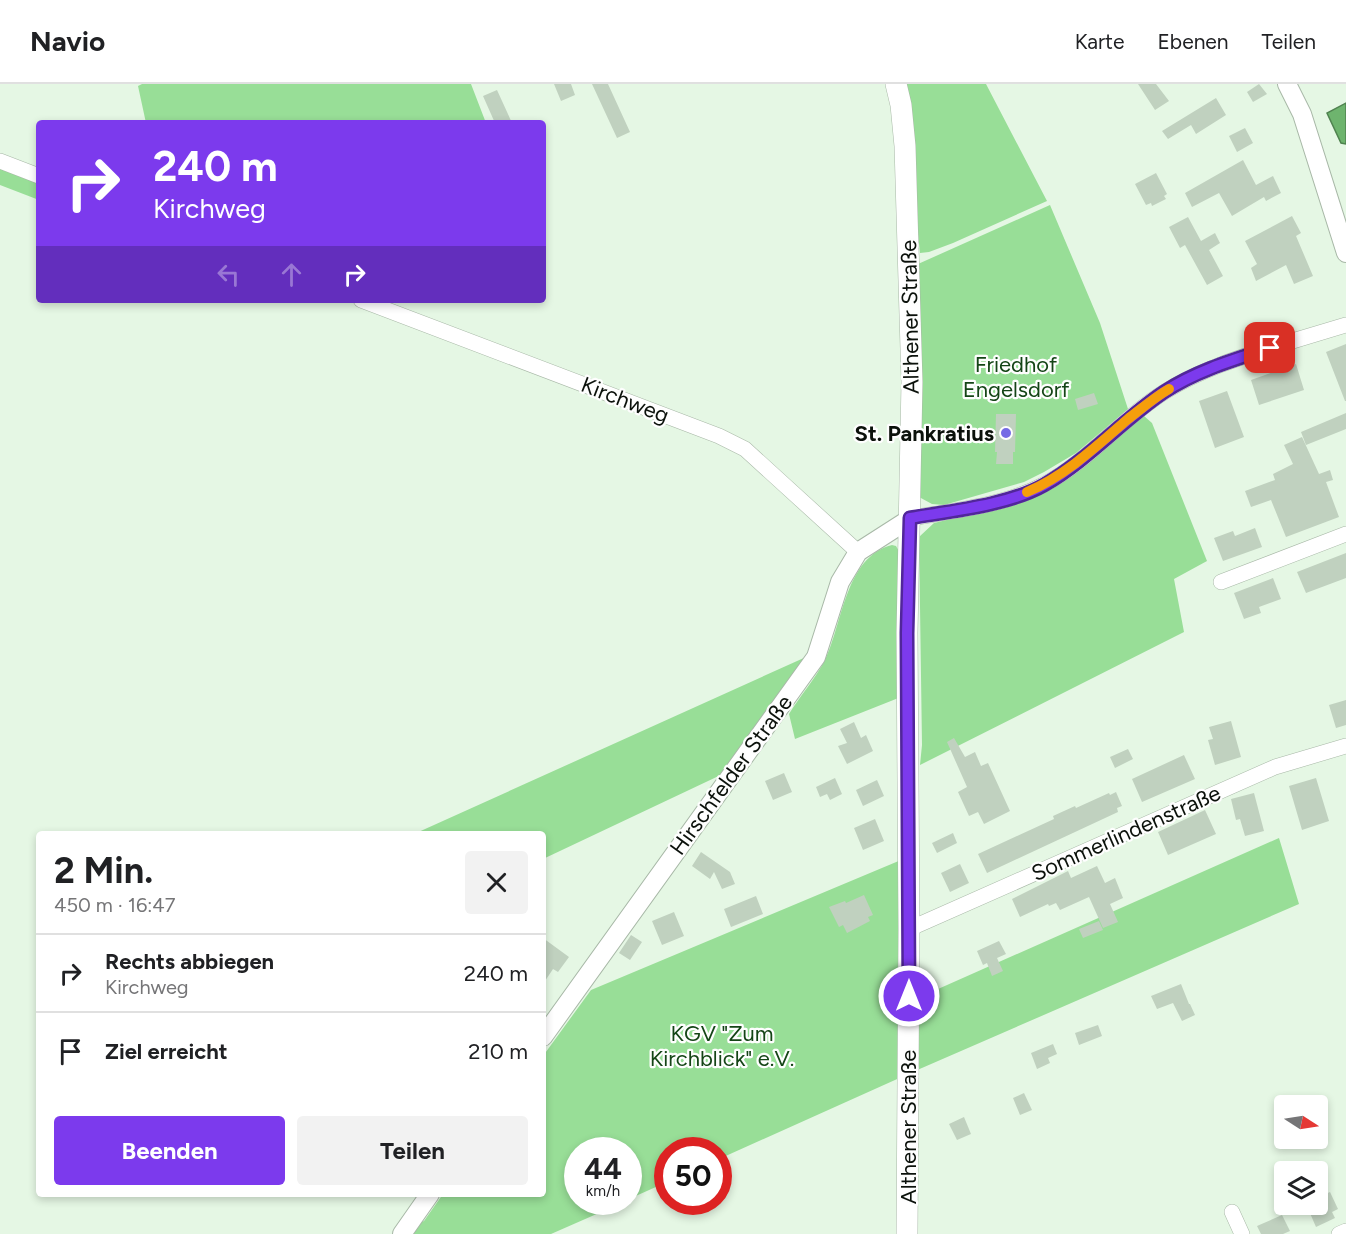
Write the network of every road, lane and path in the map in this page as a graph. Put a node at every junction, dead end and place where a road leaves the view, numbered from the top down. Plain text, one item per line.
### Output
1 (896, 84) edge
2 (1287, 84) edge
3 (0, 161) edge
4 (36, 175) edge
5 (1346, 253) edge
6 (369, 303) edge
7 (1346, 325) edge
8 (910, 518) junction
9 (1346, 534) edge
10 (858, 552) junction
11 (1221, 582) dead end
12 (1346, 746) edge
13 (909, 929) junction
14 (546, 1032) edge
15 (428, 1197) edge
16 (1232, 1212) dead end
17 (1346, 1231) edge
18 (402, 1234) edge
19 (907, 1234) edge
20 (1242, 1234) edge
21 (1340, 1234) edge

1 - 8 main road, Althener Straße
2 - 5 street
3 - 4 street
6 - 10 street, Kirchweg
7 - 8 street
8 - 10 street, Hirschfelder Straße
8 - 13 main road, Althener Straße
9 - 11 street
10 - 14 street, Hirschfelder Straße
12 - 13 street, Sommerlindenstraße
13 - 19 main road, Althener Straße
15 - 18 street
16 - 20 street
17 - 21 street

